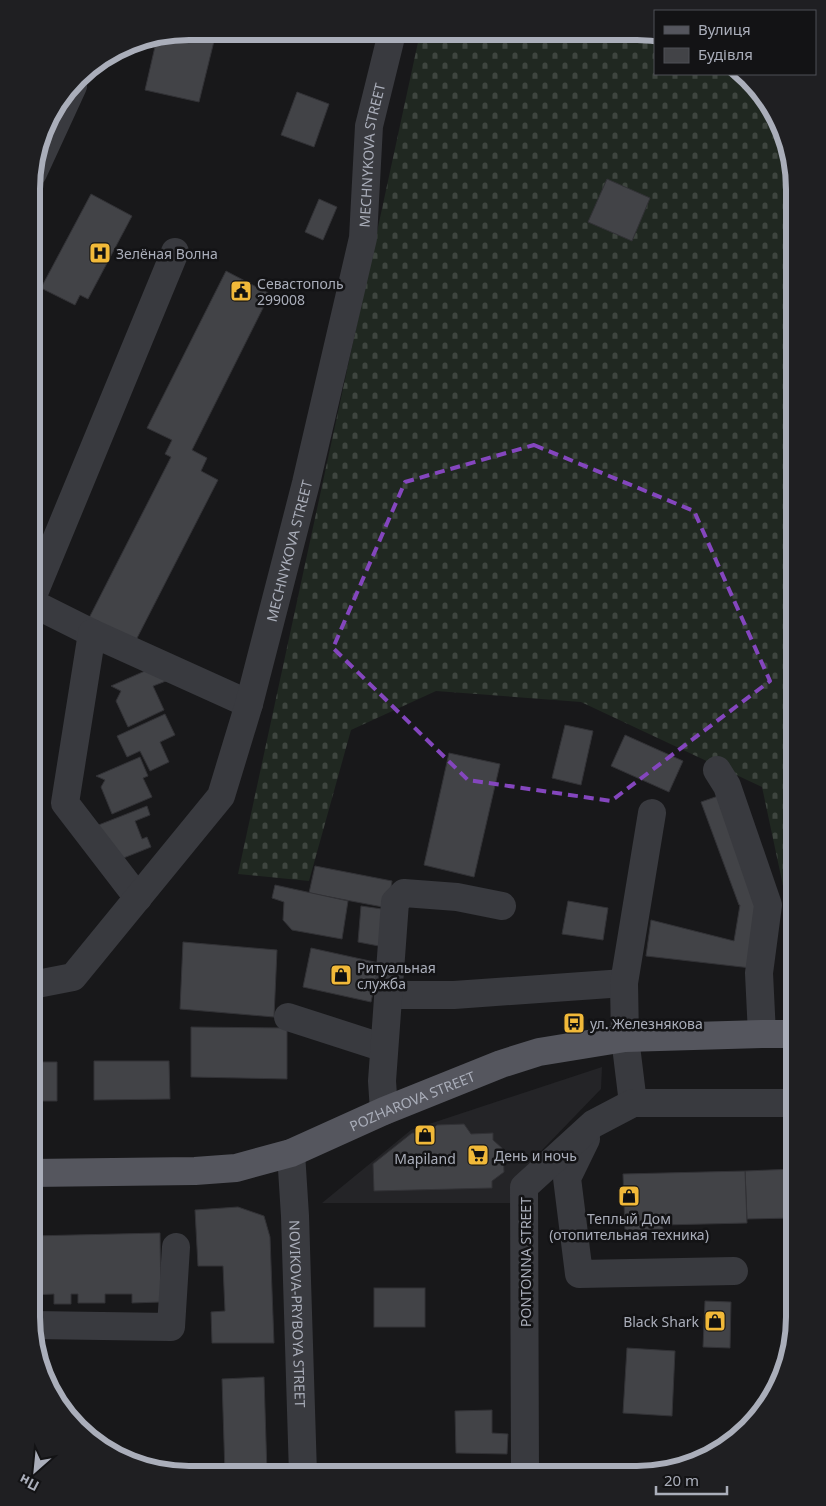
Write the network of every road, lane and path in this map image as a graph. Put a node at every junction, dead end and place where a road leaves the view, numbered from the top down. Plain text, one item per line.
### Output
1 (390, 40) edge
2 (57, 120) edge
3 (49, 139) edge
4 (175, 252) dead end
5 (40, 579) edge
6 (40, 608) edge
7 (92, 633) junction
8 (248, 704) junction
9 (717, 770) dead end
10 (652, 813) dead end
11 (138, 898) junction
12 (502, 906) dead end
13 (40, 983) edge
14 (624, 983) junction
15 (388, 995) junction
16 (288, 1017) dead end
17 (762, 1034) junction
18 (786, 1034) edge
19 (626, 1038) junction
20 (384, 1048) junction
21 (633, 1103) junction
22 (786, 1103) edge
23 (384, 1112) junction
24 (593, 1124) junction
25 (291, 1153) junction
26 (40, 1173) edge
27 (176, 1247) dead end
28 (734, 1271) dead end
29 (40, 1325) edge
30 (303, 1466) edge
31 (525, 1466) edge

1 - 8 street, MECHNYKOVA STREET
2 - 3 street
4 - 5 street
6 - 7 street
7 - 8 street
7 - 11 street
8 - 11 street, MECHNYKOVA STREET
9 - 17 street
10 - 14 street
11 - 13 street, MECHNYKOVA STREET
12 - 15 street
14 - 15 street
14 - 19 street
15 - 20 street
16 - 20 street
17 - 18 main road, POZHAROVA STREET
17 - 19 main road, POZHAROVA STREET
19 - 21 street
19 - 23 main road, POZHAROVA STREET
20 - 23 street
21 - 22 street
21 - 24 street, PONTONNA STREET
23 - 25 main road, POZHAROVA STREET
24 - 28 street
24 - 31 street, PONTONNA STREET
25 - 26 main road, POZHAROVA STREET
25 - 30 street, NOVIKOVA-PRYBOYA STREET
27 - 29 street

